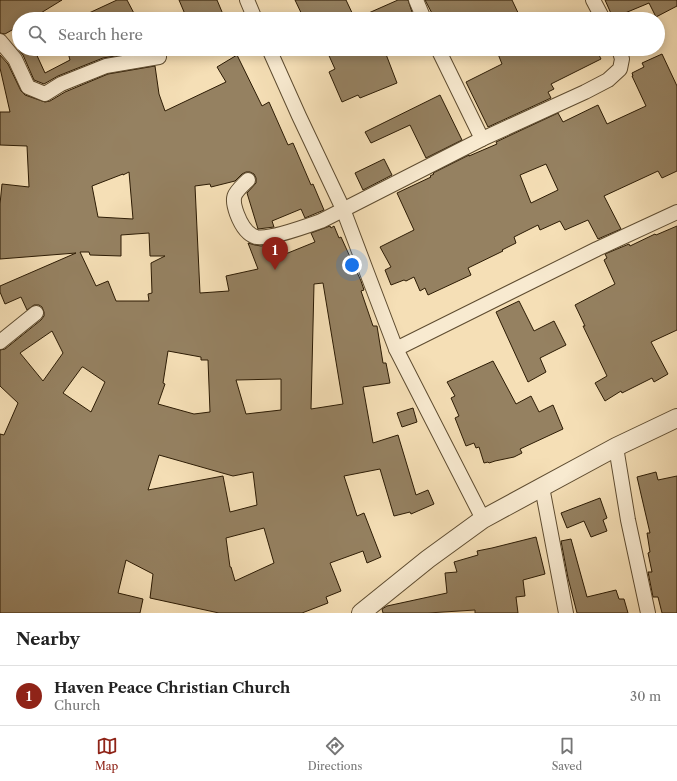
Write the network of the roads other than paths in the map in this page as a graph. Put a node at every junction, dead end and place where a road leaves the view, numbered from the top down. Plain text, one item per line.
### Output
1 (247, 0) edge
2 (416, 0) edge
3 (593, 0) edge
4 (252, 12) edge
5 (421, 12) edge
6 (599, 12) edge
7 (0, 41) edge
8 (12, 55) edge
9 (12, 56) edge
10 (272, 56) edge
11 (441, 56) edge
12 (621, 56) edge
13 (159, 57) dead end
14 (482, 139) junction
15 (248, 180) dead end
16 (343, 208) junction
17 (677, 212) edge
18 (36, 313) dead end
19 (0, 342) edge
20 (396, 349) junction
21 (677, 418) edge
22 (616, 447) junction
23 (542, 486) junction
24 (483, 519) junction
25 (361, 613) edge
26 (566, 613) edge
27 (648, 613) edge

1 - 4 street
2 - 5 street
3 - 6 street
7 - 8 street
9 - 13 street
10 - 16 street
11 - 14 street
12 - 14 street
14 - 16 street
15 - 16 street
16 - 20 street
17 - 20 street
18 - 19 street
20 - 24 street
21 - 22 street
22 - 23 street
22 - 27 street
23 - 24 street
23 - 26 street
24 - 25 street

